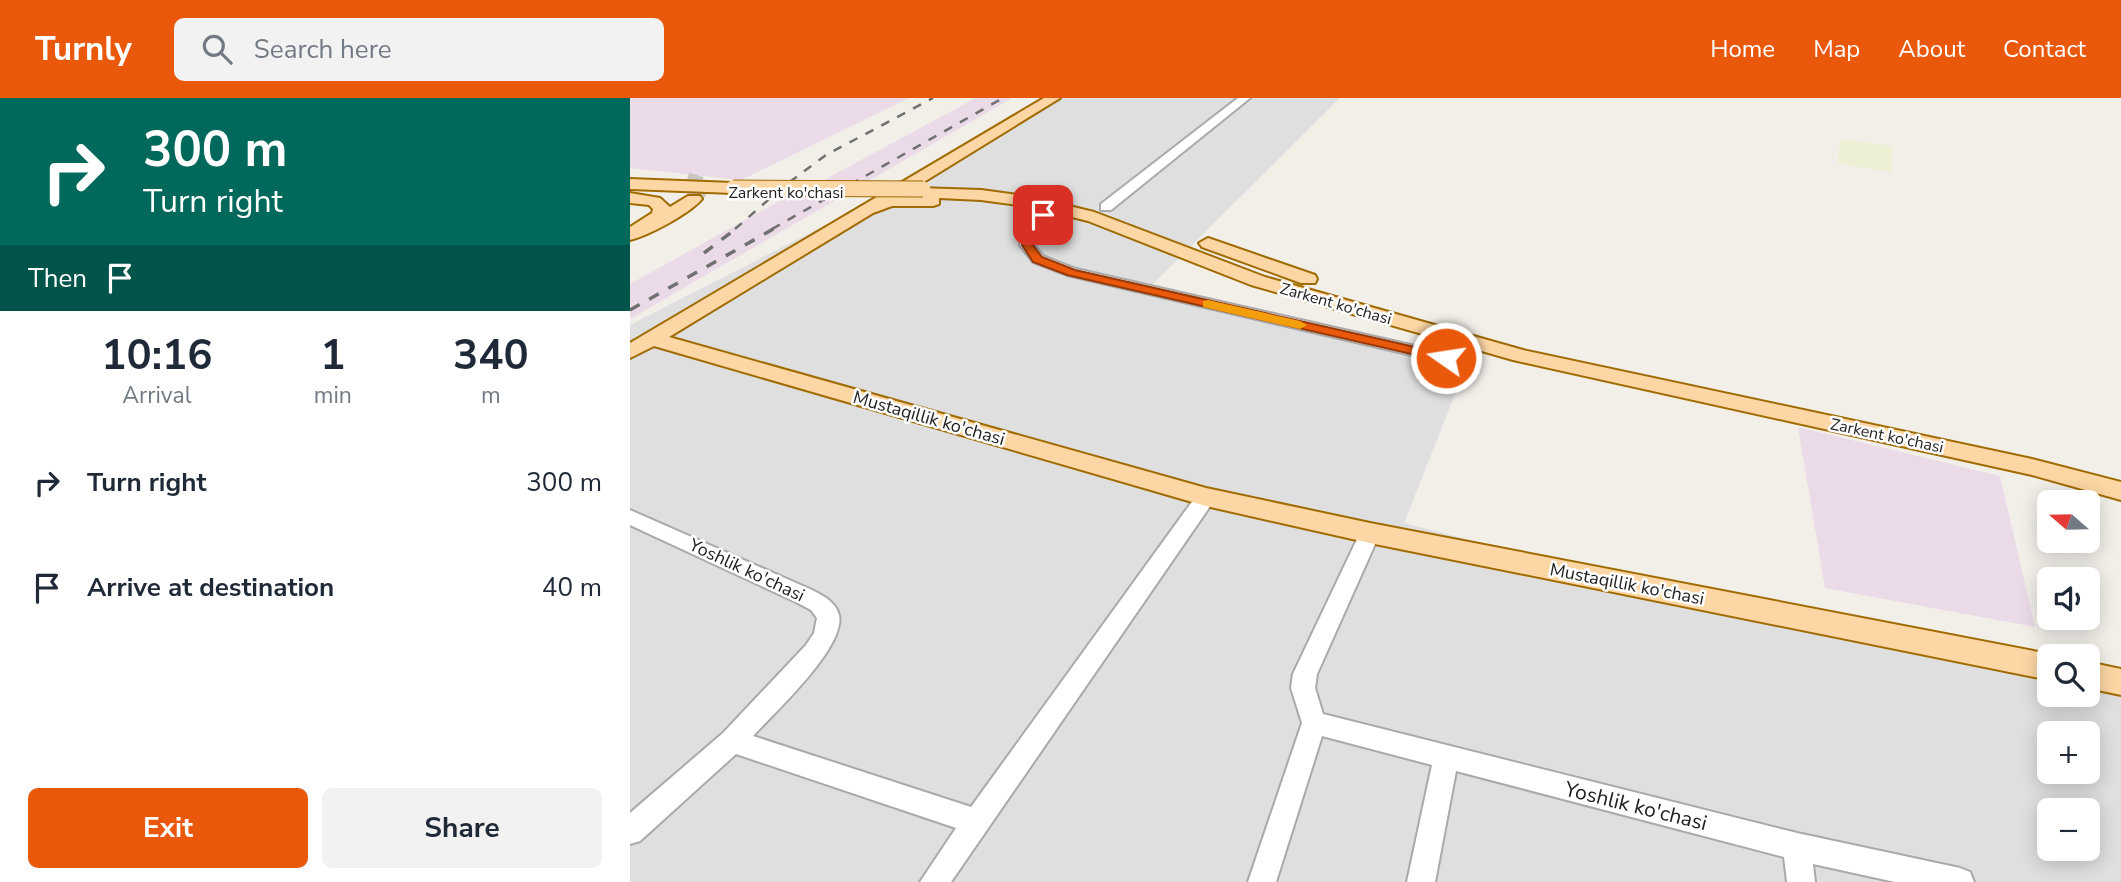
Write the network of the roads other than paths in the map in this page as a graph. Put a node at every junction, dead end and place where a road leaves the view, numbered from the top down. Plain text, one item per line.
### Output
1 (1053, 98) edge
2 (1245, 98) edge
3 (630, 175) edge
4 (687, 180) dead end
5 (630, 186) edge
6 (920, 187) junction
7 (630, 198) edge
8 (694, 199) dead end
9 (1106, 207) junction
10 (866, 210) junction
11 (1043, 215) junction
12 (630, 238) edge
13 (652, 339) junction
14 (1518, 351) junction
15 (630, 352) edge
16 (1446, 358) dead end
17 (2121, 482) edge
18 (2121, 491) edge
19 (1206, 497) junction
20 (630, 517) edge
21 (1370, 533) junction
22 (2037, 665) edge
23 (2100, 678) edge
24 (2121, 682) edge
25 (1314, 723) junction
26 (733, 741) junction
27 (1446, 757) junction
28 (976, 822) junction
29 (630, 831) edge
30 (1797, 846) junction
31 (933, 882) edge
32 (1262, 882) edge
33 (1421, 882) edge
34 (1801, 882) edge
35 (1960, 882) edge

1 - 6 main road
2 - 9 street
3 - 4 main road
5 - 6 main road, Zarkent ko'chasi, bridge
6 - 9 main road
6 - 10 main road
6 - 14 main road, Zarkent ko'chasi
7 - 12 main road
8 - 12 main road
9 - 14 main road
10 - 11 main road
10 - 13 main road
11 - 14 main road
11 - 16 street
13 - 15 main road
13 - 19 main road, Mustaqillik ko'chasi
14 - 17 main road, Zarkent ko'chasi
14 - 18 main road, Zarkent ko'chasi
19 - 21 main road, Mustaqillik ko'chasi
19 - 28 street
20 - 26 street, Yoshlik ko'chasi
21 - 22 main road, Mustaqillik ko'chasi
21 - 25 street
23 - 24 main road
25 - 27 street, Yoshlik ko'chasi
25 - 32 street
26 - 28 street
26 - 29 street, Yoshlik ko'chasi
27 - 30 street, Yoshlik ko'chasi
27 - 33 street
28 - 31 street
30 - 34 street
30 - 35 street, Yoshlik ko'chasi

